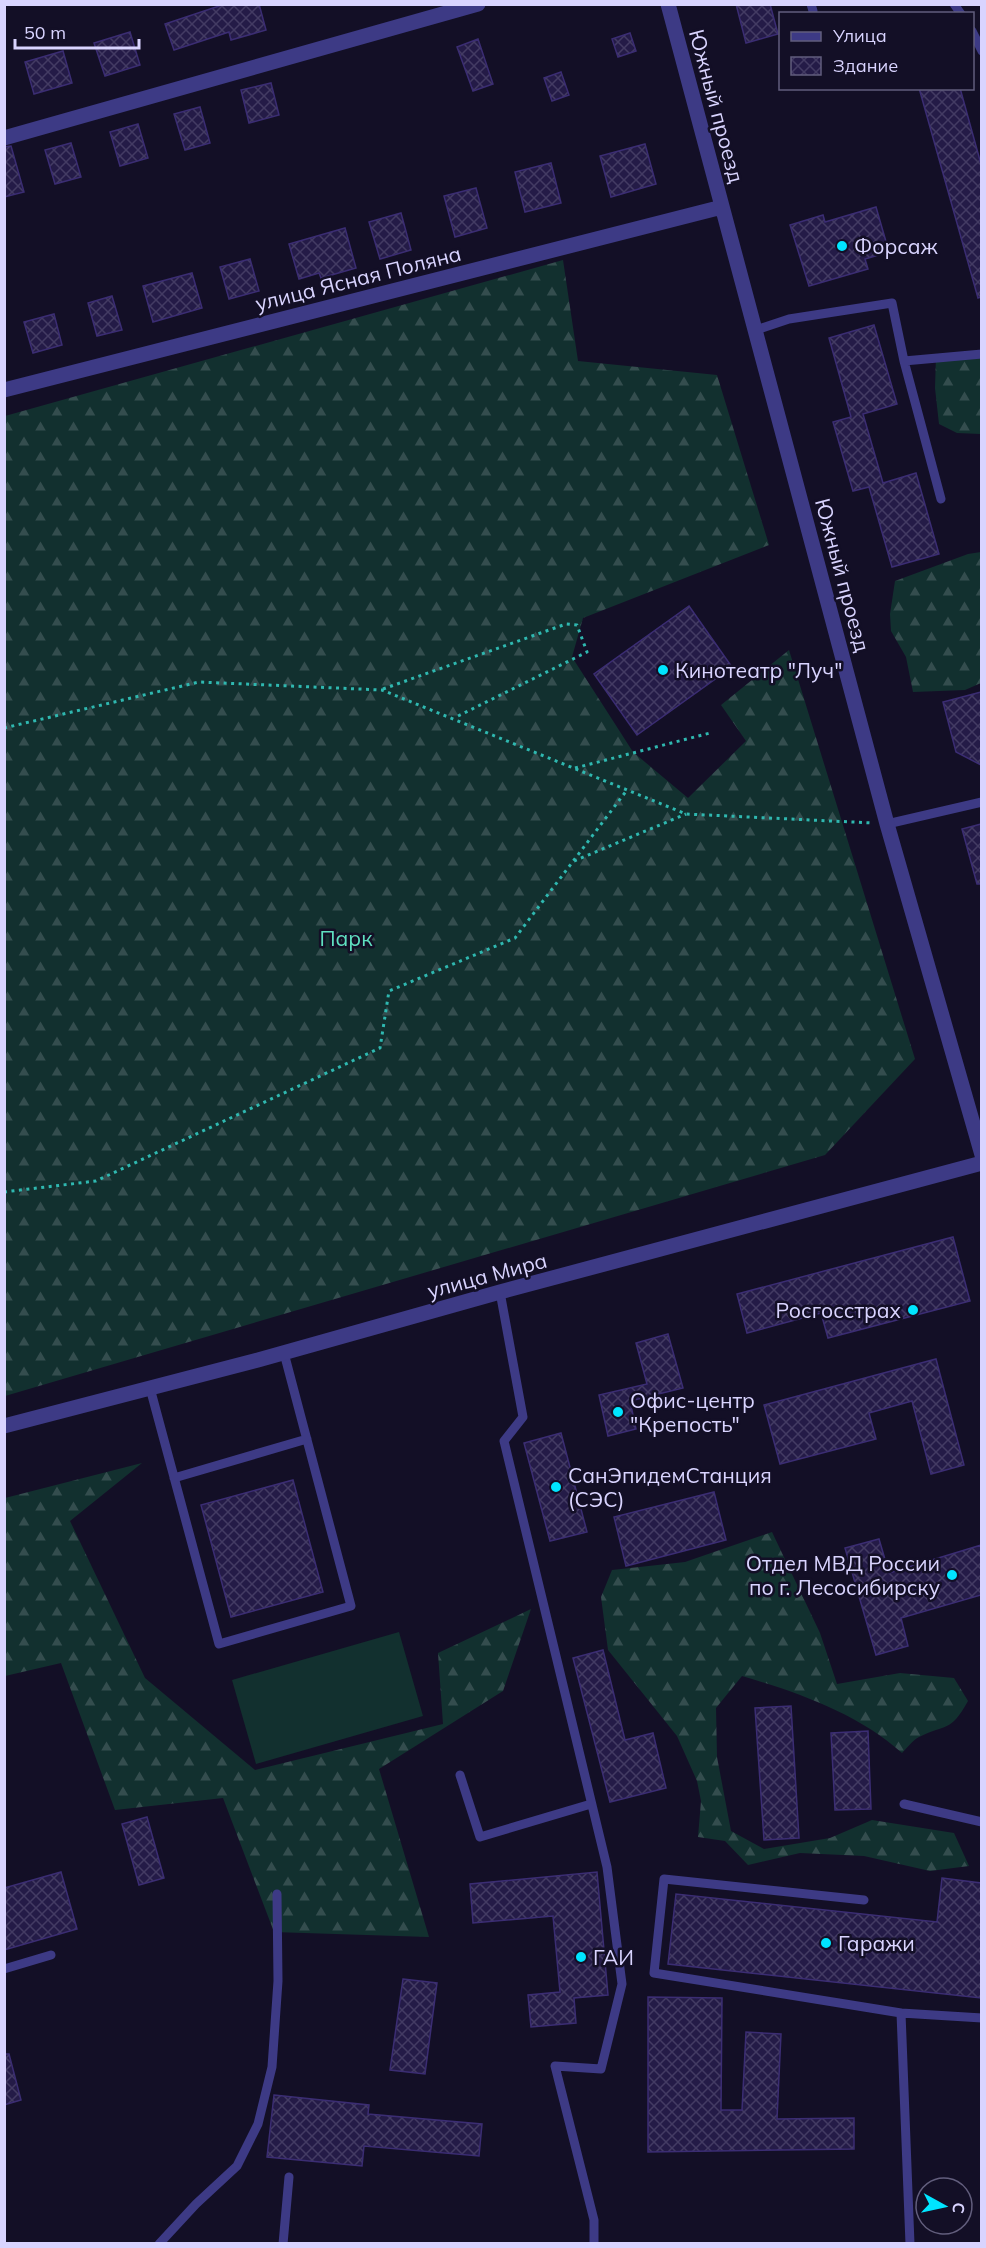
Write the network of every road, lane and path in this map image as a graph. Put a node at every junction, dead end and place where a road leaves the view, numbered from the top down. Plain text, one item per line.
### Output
1 (478, 4) edge
2 (668, 4) edge
3 (974, 35) edge
4 (981, 51) edge
5 (4, 138) edge
6 (722, 207) junction
7 (756, 330) junction
8 (981, 354) edge
9 (904, 361) junction
10 (4, 390) edge
11 (941, 499) dead end
12 (382, 690) junction
13 (453, 719) junction
14 (4, 728) edge
15 (710, 732) dead end
16 (573, 768) junction
17 (627, 790) junction
18 (981, 802) edge
19 (686, 814) junction
20 (887, 824) junction
21 (573, 861) junction
22 (981, 1155) edge
23 (981, 1163) edge
24 (4, 1192) edge
25 (500, 1292) junction
26 (284, 1353) junction
27 (150, 1389) junction
28 (4, 1426) edge
29 (307, 1439) junction
30 (174, 1478) junction
31 (460, 1775) dead end
32 (591, 1804) junction
33 (904, 1804) dead end
34 (981, 1822) edge
35 (277, 1894) dead end
36 (864, 1899) dead end
37 (51, 1955) dead end
38 (4, 1969) edge
39 (901, 2013) junction
40 (981, 2018) edge
41 (288, 2177) dead end
42 (159, 2244) edge
43 (283, 2244) edge
44 (594, 2244) edge
45 (910, 2244) edge

1 - 5 street
2 - 6 street, Южный проезд
3 - 4 lane
6 - 7 street, Южный проезд
6 - 10 street, улица Ясная Поляна
7 - 9 lane
7 - 20 street, Южный проезд
8 - 9 lane
9 - 11 lane
12 - 13 path
12 - 13 path
12 - 14 path
13 - 16 path
15 - 16 path
16 - 17 path
17 - 19 path
17 - 21 path
18 - 20 lane
19 - 20 path
19 - 21 path
20 - 22 street, Южный проезд
21 - 24 path
23 - 25 street, улица Мира
25 - 26 street, улица Мира
25 - 32 lane
26 - 27 street, улица Мира
26 - 29 lane
27 - 28 street, улица Мира
27 - 30 lane
29 - 30 lane
29 - 30 lane
31 - 32 lane
32 - 44 lane
33 - 34 lane
35 - 42 lane
36 - 39 lane
37 - 38 lane
39 - 40 lane
39 - 45 lane
41 - 43 lane

